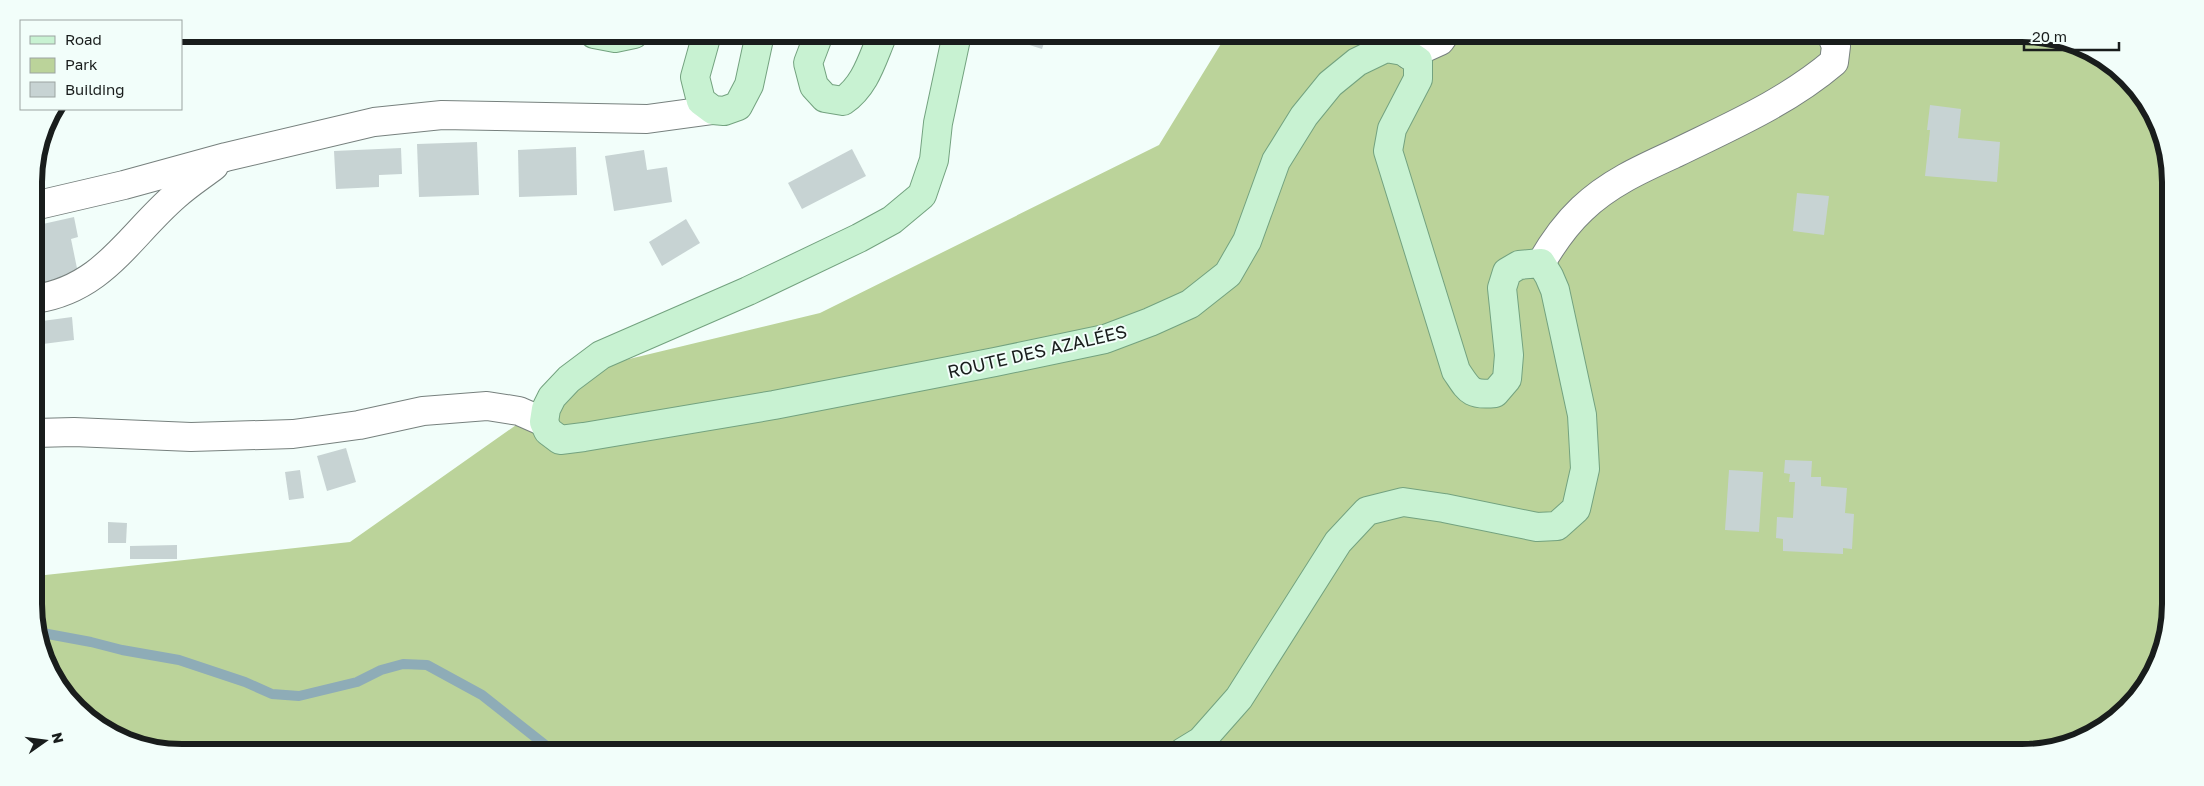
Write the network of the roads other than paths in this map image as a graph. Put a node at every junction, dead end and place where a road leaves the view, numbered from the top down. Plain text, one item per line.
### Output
1 (704, 42) edge
2 (758, 42) edge
3 (816, 42) edge
4 (880, 42) edge
5 (955, 42) edge
6 (1438, 42) edge
7 (1834, 42) edge
8 (1409, 55) junction
9 (713, 110) junction
10 (226, 157) junction
11 (43, 204) edge
12 (1541, 263) junction
13 (43, 298) edge
14 (544, 422) junction
15 (42, 433) edge
16 (1196, 743) edge

1 - 9 main road
2 - 9 main road
3 - 4 main road
5 - 14 main road
6 - 8 street
7 - 12 street
8 - 12 main road
8 - 14 main road, ROUTE DES AZALÉES
9 - 10 street
10 - 11 street
10 - 13 street
12 - 16 main road
14 - 15 street

